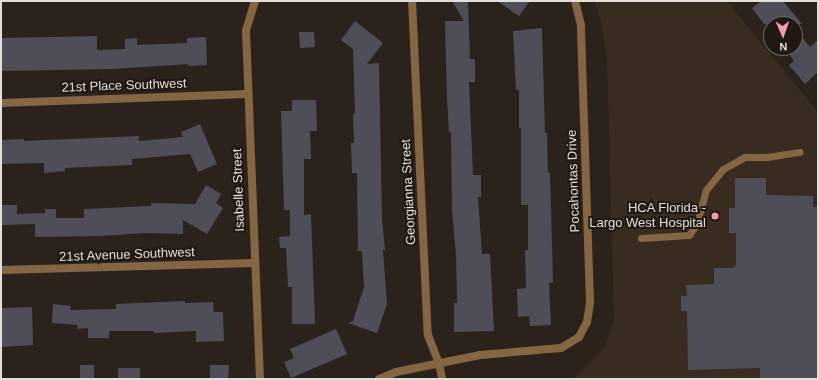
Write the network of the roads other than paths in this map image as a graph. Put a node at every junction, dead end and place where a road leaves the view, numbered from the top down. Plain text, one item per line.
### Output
1 (255, 1) edge
2 (412, 1) edge
3 (575, 1) edge
4 (247, 94) junction
5 (1, 103) edge
6 (800, 152) dead end
7 (642, 238) dead end
8 (254, 263) junction
9 (1, 270) edge
10 (439, 363) junction
11 (260, 379) edge
12 (379, 379) edge
13 (442, 379) edge

1 - 4 street, Isabelle Street
2 - 10 street, Georgianna Street
3 - 10 street, Pocahontas Drive
4 - 5 street, 21st Place Southwest
4 - 8 street, Isabelle Street
6 - 7 lane
8 - 9 street, 21st Avenue Southwest
8 - 11 street, Isabelle Street
10 - 12 street
10 - 13 street, Georgianna Street

